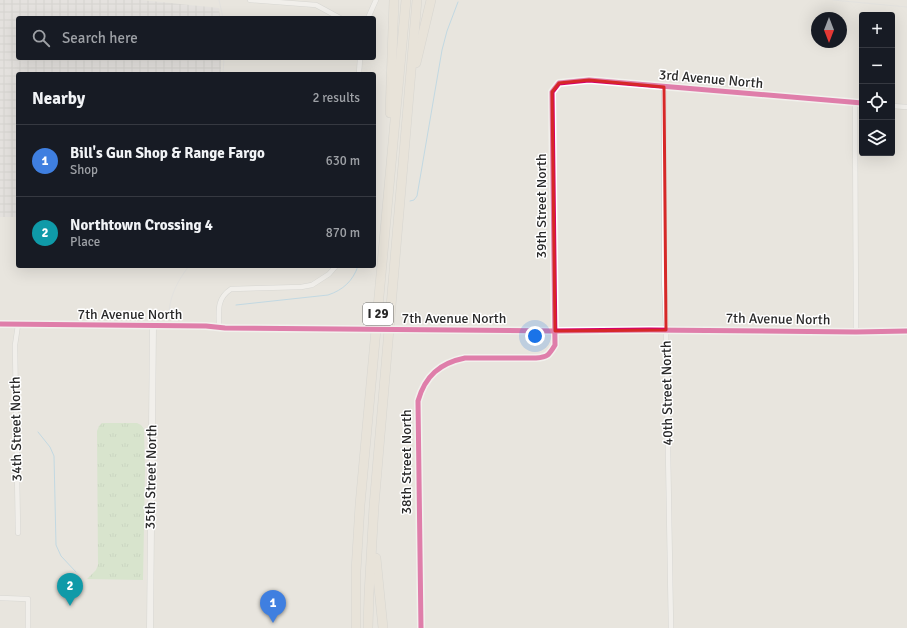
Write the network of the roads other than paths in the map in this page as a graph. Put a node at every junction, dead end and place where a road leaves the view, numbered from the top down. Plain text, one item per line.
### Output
1 (250, 0) edge
2 (376, 0) edge
3 (394, 0) edge
4 (406, 0) edge
5 (418, 0) edge
6 (431, 0) edge
7 (336, 16) edge
8 (369, 16) edge
9 (360, 60) edge
10 (359, 72) edge
11 (559, 84) joint
12 (664, 87) junction
13 (409, 93) junction
14 (855, 102) junction
15 (859, 103) edge
16 (895, 106) edge
17 (907, 107) edge
18 (387, 215) junction
19 (334, 268) edge
20 (0, 324) edge
21 (18, 325) junction
22 (153, 326) junction
23 (220, 327) junction
24 (666, 330) junction
25 (555, 331) junction
26 (907, 331) edge
27 (856, 332) junction
28 (374, 506) junction
29 (18, 533) dead end
30 (356, 571) junction
31 (0, 598) edge
32 (28, 628) edge
33 (150, 628) edge
34 (350, 628) edge
35 (356, 628) edge
36 (368, 628) edge
37 (383, 628) edge
38 (421, 628) edge
39 (671, 628) edge

1 - 7 street
2 - 8 street
3 - 18 highway
4 - 18 highway, I 29
5 - 13 highway, I 29
6 - 13 highway
9 - 10 street
11 - 12 street, 3rd Avenue North
11 - 25 street, 39th Street North
12 - 14 street, 3rd Avenue North
12 - 24 street, 40th Street North
13 - 28 highway, I 29
14 - 15 street, 3rd Avenue North
14 - 27 street
16 - 17 street
18 - 30 highway, I 29
19 - 23 street
20 - 21 street, 7th Avenue North
21 - 22 street, 7th Avenue North
21 - 29 street, 34th Street North
22 - 23 street, 7th Avenue North
22 - 33 street, 35th Street North
23 - 25 street, 7th Avenue North, bridge
24 - 25 street, 7th Avenue North
24 - 27 street, 7th Avenue North
24 - 39 street, 40th Street North
25 - 38 street, 38th Street North
26 - 27 street, 7th Avenue North
28 - 36 highway, I 29
28 - 37 highway
30 - 34 highway
30 - 35 highway, I 29
31 - 32 street

